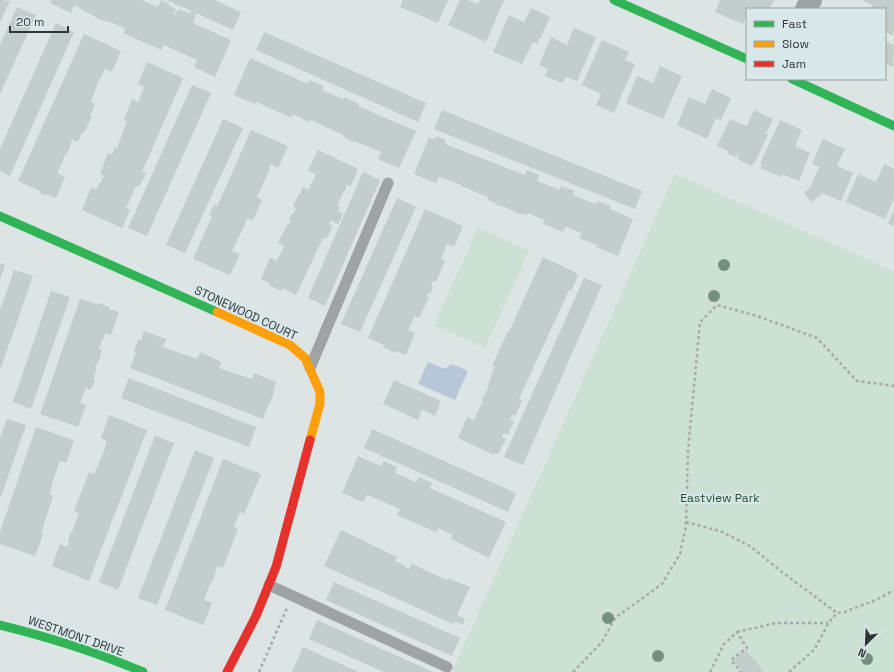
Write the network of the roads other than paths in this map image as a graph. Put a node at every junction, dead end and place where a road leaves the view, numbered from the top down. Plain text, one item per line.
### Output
1 (614, 0) edge
2 (746, 59) edge
3 (794, 80) edge
4 (894, 126) edge
5 (388, 184) dead end
6 (0, 216) edge
7 (310, 368) junction
8 (269, 584) junction
9 (0, 625) edge
10 (447, 667) dead end
11 (143, 672) edge
12 (227, 672) edge

1 - 2 street
3 - 4 street
5 - 7 lane
6 - 7 street, STONEWOOD COURT
7 - 8 street, STONEWOOD COURT
8 - 10 lane
8 - 12 street, STONEWOOD COURT
9 - 11 street, WESTMONT DRIVE

